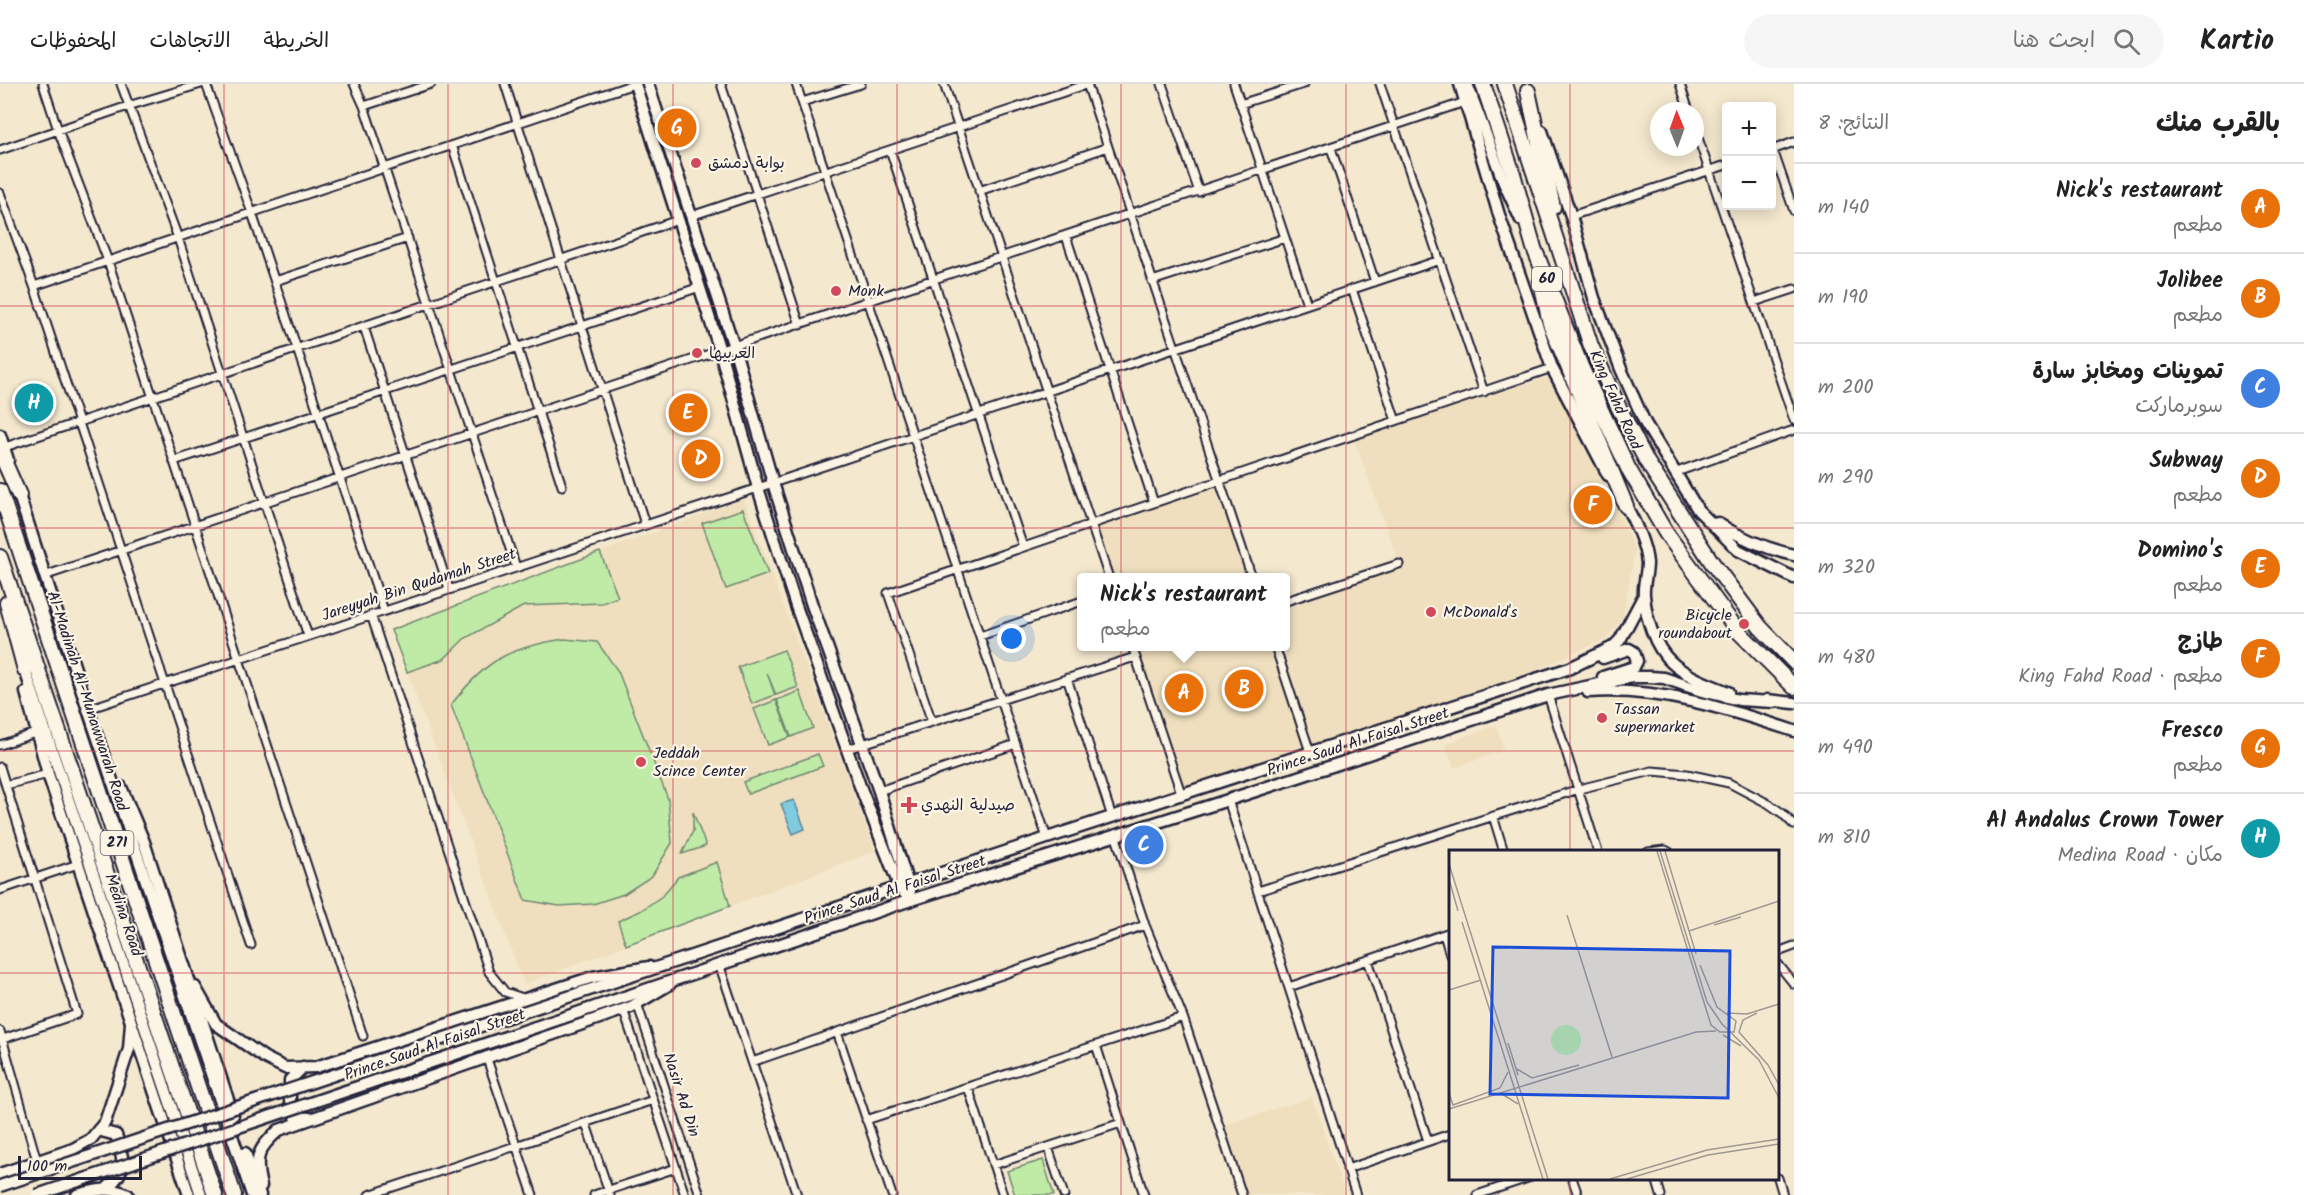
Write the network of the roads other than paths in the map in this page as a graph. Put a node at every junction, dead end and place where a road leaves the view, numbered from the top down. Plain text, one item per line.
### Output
1 (43, 84) edge
2 (122, 84) edge
3 (201, 84) edge
4 (206, 84) edge
5 (354, 84) edge
6 (431, 84) edge
7 (505, 84) edge
8 (634, 84) edge
9 (648, 84) edge
10 (721, 84) edge
11 (796, 84) edge
12 (861, 84) edge
13 (944, 84) edge
14 (1087, 84) edge
15 (1162, 84) edge
16 (1233, 84) edge
17 (1304, 84) edge
18 (1380, 84) edge
19 (1460, 84) edge
20 (1467, 84) edge
21 (1484, 84) edge
22 (1505, 84) edge
23 (1680, 84) edge
24 (1527, 88) edge
25 (802, 102) junction
26 (1465, 102) junction
27 (1686, 102) edge
28 (1240, 104) junction
29 (128, 106) junction
30 (364, 106) junction
31 (518, 123) junction
32 (1395, 126) junction
33 (958, 127) junction
34 (58, 130) junction
35 (1794, 142) edge
36 (452, 145) junction
37 (1108, 147) junction
38 (1331, 148) junction
39 (1776, 149) edge
40 (0, 150) edge
41 (890, 150) junction
42 (1704, 156) edge
43 (1774, 156) edge
44 (1722, 166) edge
45 (385, 168) junction
46 (1263, 170) junction
47 (825, 171) junction
48 (1709, 171) junction
49 (979, 190) junction
50 (1199, 192) junction
51 (0, 193) edge
52 (757, 194) junction
53 (1794, 211) edge
54 (252, 213) junction
55 (1130, 214) junction
56 (691, 216) junction
57 (1571, 216) junction
58 (678, 220) junction
59 (1066, 236) junction
60 (178, 238) junction
61 (408, 238) junction
62 (1285, 238) junction
63 (1534, 248) junction
64 (1002, 258) junction
65 (561, 260) junction
66 (1440, 260) junction
67 (108, 261) junction
68 (275, 280) junction
69 (933, 280) junction
70 (1152, 281) junction
71 (496, 282) junction
72 (1375, 282) junction
73 (34, 286) junction
74 (700, 287) junction
75 (1352, 289) junction
76 (1794, 289) edge
77 (1572, 291) junction
78 (868, 302) junction
79 (1754, 302) junction
80 (429, 304) junction
81 (1307, 304) junction
82 (801, 325) junction
83 (582, 326) junction
84 (364, 327) junction
85 (518, 347) junction
86 (734, 347) junction
87 (1175, 348) junction
88 (297, 349) junction
89 (720, 351) junction
90 (1552, 368) junction
91 (451, 369) junction
92 (1110, 370) junction
93 (222, 374) junction
94 (385, 391) junction
95 (603, 391) junction
96 (1046, 391) junction
97 (1484, 392) junction
98 (153, 398) junction
99 (538, 412) junction
100 (319, 413) junction
101 (978, 413) junction
102 (1794, 420) edge
103 (1396, 421) junction
104 (79, 423) junction
105 (1794, 430) edge
106 (472, 434) junction
107 (0, 435) edge
108 (913, 435) junction
109 (243, 438) junction
110 (2, 450) edge
111 (406, 456) junction
112 (174, 461) junction
113 (1674, 473) junction
114 (340, 478) junction
115 (1220, 481) junction
116 (773, 483) junction
117 (562, 486) dead end
118 (758, 488) junction
119 (0, 491) edge
120 (19, 495) joint
121 (265, 503) junction
122 (1154, 503) junction
123 (1626, 507) junction
124 (1698, 510) junction
125 (645, 524) junction
126 (1091, 524) junction
127 (195, 526) junction
128 (1023, 547) junction
129 (122, 551) junction
130 (1794, 555) edge
131 (0, 557) edge
132 (1399, 564) dead end
133 (516, 567) junction
134 (958, 569) junction
135 (1107, 573) edge
136 (1250, 573) edge
137 (44, 576) junction
138 (0, 578) edge
139 (1794, 578) edge
140 (449, 589) junction
141 (1644, 595) junction
142 (1290, 600) edge
143 (1077, 603) edge
144 (0, 605) edge
145 (384, 611) junction
146 (371, 615) junction
147 (308, 636) junction
148 (980, 636) junction
149 (15, 645) junction
150 (828, 650) junction
151 (1133, 651) edge
152 (1277, 651) edge
153 (814, 656) junction
154 (1135, 657) junction
155 (239, 659) junction
156 (1794, 662) edge
157 (1570, 668) junction
158 (25, 670) junction
159 (1067, 678) junction
160 (165, 683) junction
161 (1794, 687) edge
162 (1548, 695) junction
163 (1001, 700) junction
164 (1773, 702) junction
165 (1794, 703) edge
166 (88, 709) junction
167 (932, 722) junction
168 (1794, 731) edge
169 (35, 733) junction
170 (860, 744) junction
171 (1016, 744) junction
172 (0, 745) edge
173 (847, 749) junction
174 (1310, 752) junction
175 (0, 767) edge
176 (48, 774) junction
177 (6, 787) junction
178 (1579, 789) junction
179 (879, 791) junction
180 (1182, 796) junction
181 (1228, 800) junction
182 (1493, 816) junction
183 (1112, 817) junction
184 (1794, 825) edge
185 (1115, 834) junction
186 (1047, 838) junction
187 (1503, 850) edge
188 (1597, 850) edge
189 (78, 864) junction
190 (36, 878) junction
191 (904, 887) junction
192 (0, 890) edge
193 (1258, 891) junction
194 (911, 900) junction
195 (1145, 925) junction
196 (1447, 933) edge
197 (251, 945) dead end
198 (1794, 946) edge
199 (1449, 948) edge
200 (1779, 952) edge
201 (1368, 960) junction
202 (670, 963) junction
203 (719, 964) junction
204 (1779, 965) edge
205 (186, 968) junction
206 (681, 978) junction
207 (1794, 984) edge
208 (1289, 987) junction
209 (526, 999) junction
210 (637, 1003) junction
211 (623, 1010) junction
212 (1183, 1017) junction
213 (130, 1022) junction
214 (837, 1032) junction
215 (363, 1036) dead end
216 (1, 1037) edge
217 (1096, 1045) junction
218 (486, 1056) junction
219 (752, 1062) junction
220 (303, 1067) junction
221 (968, 1087) junction
222 (653, 1100) junction
223 (224, 1111) junction
224 (311, 1118) junction
225 (867, 1120) junction
226 (1121, 1123) junction
227 (585, 1124) junction
228 (178, 1126) junction
229 (231, 1129) junction
230 (98, 1130) junction
231 (1449, 1134) edge
232 (1428, 1141) junction
233 (185, 1145) junction
234 (516, 1146) junction
235 (1048, 1147) junction
236 (37, 1161) junction
237 (993, 1165) junction
238 (676, 1168) junction
239 (1347, 1169) junction
240 (0, 1174) edge
241 (1523, 1180) edge
242 (1572, 1180) edge
243 (1656, 1180) edge
244 (1779, 1180) edge
245 (0, 1186) edge
246 (106, 1189) junction
247 (609, 1192) edge
248 (37, 1195) edge
249 (79, 1195) edge
250 (128, 1195) edge
251 (189, 1195) edge
252 (201, 1195) edge
253 (215, 1195) edge
254 (234, 1195) edge
255 (252, 1195) edge
256 (261, 1195) edge
257 (369, 1195) edge
258 (533, 1195) edge
259 (594, 1195) edge
260 (685, 1195) edge
261 (700, 1195) edge
262 (797, 1195) edge
263 (892, 1195) edge
264 (1003, 1195) edge
265 (1064, 1195) edge
266 (1144, 1195) edge
267 (1242, 1195) edge
268 (1356, 1195) edge
269 (1477, 1195) edge
270 (1578, 1195) edge
271 (1661, 1195) edge
272 (1783, 1195) edge

1 - 34 street
2 - 29 street
3 - 29 street
4 - 54 street
5 - 30 street
6 - 30 street
7 - 31 street
8 - 31 street
8 - 58 main road
9 - 56 main road
10 - 52 street
11 - 25 street
12 - 25 street
13 - 33 street
14 - 33 street
14 - 37 street
15 - 50 street
16 - 28 street
17 - 28 street
18 - 32 street
19 - 26 main road
20 - 63 main road
21 - 63 highway, King Fahd Road / 60
22 - 77 highway, King Fahd Road / 60
23 - 27 street
24 - 57 main road
24 - 77 highway
25 - 47 street
26 - 32 street
26 - 90 main road
28 - 46 street
29 - 34 street
29 - 60 street
30 - 45 street
31 - 36 street
31 - 65 street
32 - 38 street
32 - 66 street
33 - 41 street
33 - 49 street
34 - 40 street
34 - 67 street
35 - 39 street
36 - 45 street
36 - 71 street
37 - 49 street
37 - 55 street
38 - 46 street
38 - 72 street
41 - 47 street
41 - 69 street
42 - 48 street
43 - 53 street
44 - 48 street
45 - 54 street
45 - 61 street
46 - 50 street
46 - 62 street
47 - 52 street
47 - 78 street
48 - 57 street
48 - 79 street
49 - 64 street
50 - 55 street
51 - 73 street
52 - 56 street
52 - 82 street
54 - 60 street
54 - 68 street
55 - 59 street
55 - 70 street
56 - 86 main road
57 - 113 main road
58 - 65 street
58 - 74 main road
59 - 64 street
59 - 92 street
60 - 67 street
60 - 93 street
61 - 68 street
61 - 80 street
62 - 70 street
62 - 81 street
63 - 123 highway
63 - 161 highway, King Fahd Road / 60
64 - 69 street
64 - 96 street
65 - 71 street
65 - 83 street
66 - 72 street, Jareyyah Bin Qudamah Street
66 - 97 street
67 - 73 street
67 - 98 street
68 - 88 street
69 - 78 street
69 - 101 street
70 - 87 street
71 - 80 street
71 - 85 street
72 - 75 street, Jareyyah Bin Qudamah Street
73 - 104 street
74 - 83 street
74 - 89 main road
75 - 81 street, Jareyyah Bin Qudamah Street
75 - 103 street
76 - 79 street
77 - 156 highway, King Fahd Road / 60
78 - 82 street
78 - 108 street
79 - 102 street
80 - 84 street
80 - 91 street
81 - 87 street, Jareyyah Bin Qudamah Street
82 - 86 street
83 - 85 street
83 - 95 street
84 - 88 street
84 - 94 street
85 - 91 street
85 - 99 street
86 - 89 street
86 - 116 main road
87 - 92 street, Jareyyah Bin Qudamah Street
87 - 115 street
88 - 93 street
88 - 100 street
89 - 95 street
89 - 118 main road
90 - 97 street
90 - 123 main road
91 - 94 street
91 - 106 street
92 - 96 street, Jareyyah Bin Qudamah Street
92 - 122 street
93 - 98 street
93 - 109 street
94 - 100 street
94 - 111 street
95 - 99 street
95 - 125 street
96 - 101 street, Jareyyah Bin Qudamah Street
96 - 126 street
97 - 103 street
98 - 104 street
98 - 112 street
99 - 106 street
99 - 117 street
100 - 109 street
100 - 114 street
101 - 108 street, Jareyyah Bin Qudamah Street
101 - 128 street
103 - 115 street
104 - 110 street
104 - 129 street
105 - 113 street
106 - 111 street
106 - 133 street
107 - 110 main road
108 - 116 street, Jareyyah Bin Qudamah Street
108 - 134 street
109 - 112 street
109 - 121 street
110 - 120 highway
111 - 114 street
111 - 140 street
112 - 127 street
113 - 124 main road
114 - 121 street
114 - 145 street
115 - 122 street
115 - 136 street
116 - 118 street, Jareyyah Bin Qudamah Street
116 - 150 main road
118 - 125 street, Jareyyah Bin Qudamah Street
118 - 153 main road
119 - 254 highway, Al-Madinah Al-Munawwarah Road / 271
120 - 137 main road
121 - 127 street
121 - 147 street
122 - 126 street
123 - 141 main road
124 - 130 main road
124 - 139 main road
125 - 133 street, Jareyyah Bin Qudamah Street
126 - 128 street
126 - 135 street
127 - 129 street
127 - 155 street
128 - 134 street
129 - 137 street
129 - 160 street
131 - 253 highway, 271
132 - 142 street
133 - 140 street, Jareyyah Bin Qudamah Street
134 - 148 street
134 - 167 street
137 - 166 main road
138 - 158 highway
140 - 145 street, Jareyyah Bin Qudamah Street
141 - 157 main road, Prince Saud Al Faisal Street
141 - 164 main road
143 - 148 street
144 - 149 main road, Medina Road
145 - 146 street, Jareyyah Bin Qudamah Street
146 - 147 street, Jareyyah Bin Qudamah Street
146 - 209 street
147 - 155 street, Jareyyah Bin Qudamah Street
148 - 163 street
149 - 158 main road, Medina Road
149 - 169 main road, Medina Road
150 - 153 main road
150 - 170 main road
151 - 154 street
152 - 174 street
153 - 173 main road
154 - 159 street
154 - 180 street
155 - 160 street, Jareyyah Bin Qudamah Street
155 - 215 street
157 - 162 main road
157 - 174 main road, Prince Saud Al Faisal Street
158 - 228 main road, Medina Road
159 - 163 street
159 - 183 street
160 - 166 street, Jareyyah Bin Qudamah Street
160 - 197 street
162 - 164 main road, Prince Saud Al Faisal Street
162 - 168 main road
162 - 178 street
162 - 181 main road, Prince Saud Al Faisal Street
163 - 167 street
163 - 171 street
164 - 165 main road
166 - 205 main road
166 - 223 main road
167 - 170 street
169 - 172 street
169 - 176 main road, Medina Road
170 - 173 street
170 - 179 main road
171 - 179 street
171 - 186 street
173 - 191 main road
174 - 180 main road, Prince Saud Al Faisal Street
175 - 177 street
176 - 177 street
176 - 189 main road, Medina Road
177 - 190 street
178 - 182 street
178 - 184 street
178 - 188 street
179 - 191 main road
180 - 183 main road, Prince Saud Al Faisal Street
181 - 185 main road, Prince Saud Al Faisal Street
181 - 193 street
182 - 187 street
182 - 193 street
183 - 186 main road, Prince Saud Al Faisal Street
185 - 194 main road, Prince Saud Al Faisal Street
185 - 195 street
186 - 191 main road, Prince Saud Al Faisal Street
189 - 190 street
189 - 213 main road, Medina Road
190 - 192 street
190 - 216 street
191 - 194 main road
191 - 202 main road, Prince Saud Al Faisal Street
193 - 208 street
194 - 203 main road, Prince Saud Al Faisal Street
195 - 212 street
195 - 214 street
196 - 199 street
196 - 201 street
198 - 200 street
201 - 208 street
201 - 232 street
202 - 209 main road
202 - 223 main road, Prince Saud Al Faisal Street, bridge
203 - 206 main road, Prince Saud Al Faisal Street
203 - 219 street
204 - 207 street
205 - 220 main road
205 - 256 main road
206 - 210 main road
206 - 229 main road, Prince Saud Al Faisal Street, bridge
208 - 239 street
209 - 220 main road
210 - 211 main road
210 - 261 street, Nasir Ad Din
211 - 218 main road
211 - 222 street, Nasir Ad Din
212 - 217 street
212 - 267 street
213 - 230 main road
213 - 251 main road, Medina Road
214 - 219 street
214 - 225 street
216 - 236 street
217 - 221 street
217 - 226 street
218 - 224 main road
218 - 234 street
219 - 262 street
220 - 224 main road
221 - 225 street
221 - 237 street
222 - 227 street
222 - 238 street, Nasir Ad Din
223 - 228 main road, Prince Saud Al Faisal Street, bridge
223 - 229 main road
224 - 256 main road
225 - 263 street
226 - 235 street
226 - 266 street
227 - 234 street
227 - 247 street
228 - 233 main road, Medina Road
228 - 245 main road, Prince Saud Al Faisal Street, bridge
229 - 233 main road, Prince Saud Al Faisal Street, bridge
229 - 255 main road
230 - 236 main road
230 - 246 main road
231 - 232 street
232 - 239 street
233 - 248 main road, Prince Saud Al Faisal Street, bridge
233 - 252 main road, Medina Road
234 - 257 street
234 - 258 street
235 - 237 street
235 - 265 street
236 - 240 main road
237 - 264 street
238 - 247 street
238 - 260 street, Nasir Ad Din
239 - 268 street
241 - 269 street
242 - 270 street
243 - 271 street
244 - 272 street
246 - 249 main road
246 - 250 main road
247 - 259 street

